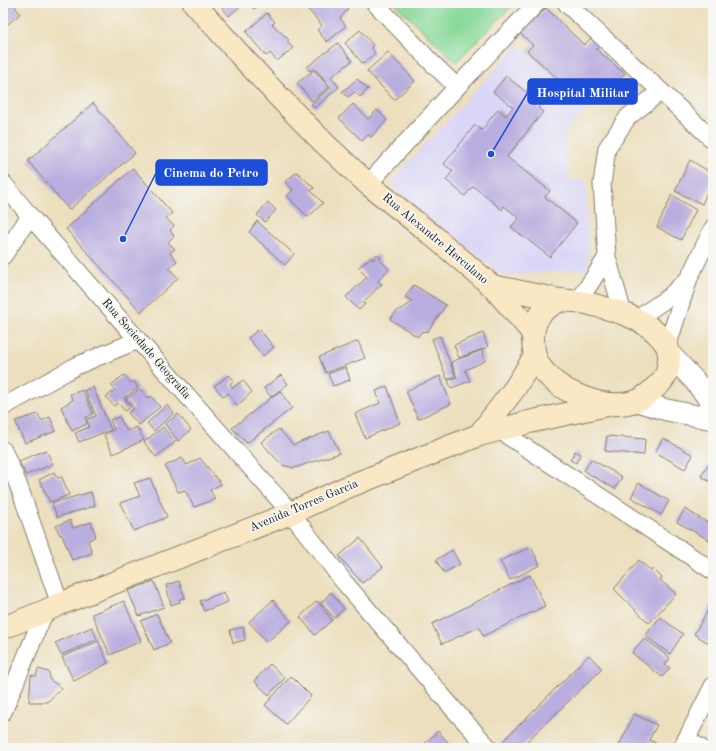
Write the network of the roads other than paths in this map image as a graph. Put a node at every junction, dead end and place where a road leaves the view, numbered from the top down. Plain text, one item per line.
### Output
1 (194, 3) edge
2 (375, 3) edge
3 (537, 3) edge
4 (566, 3) edge
5 (457, 87) junction
6 (661, 91) junction
7 (713, 140) edge
8 (3, 183) edge
9 (368, 184) junction
10 (30, 216) junction
11 (713, 228) edge
12 (3, 256) edge
13 (607, 257) junction
14 (689, 278) junction
15 (492, 286) junction
16 (570, 301) junction
17 (630, 316) junction
18 (533, 333) junction
19 (138, 340) junction
20 (668, 349) junction
21 (535, 356) junction
22 (637, 401) junction
23 (612, 404) junction
24 (713, 404) edge
25 (3, 407) edge
26 (713, 419) edge
27 (489, 433) junction
28 (3, 450) edge
29 (291, 513) junction
30 (713, 571) edge
31 (53, 607) junction
32 (3, 628) edge
33 (713, 686) edge
34 (3, 712) edge
35 (707, 712) edge
36 (684, 744) edge
37 (489, 748) edge
38 (701, 748) edge

1 - 9 main road, Rua Alexandre Herculano
2 - 5 street
3 - 5 street
4 - 6 street
5 - 9 street
6 - 7 street
6 - 13 street
8 - 10 street, Rua Sociedade Geografia
9 - 15 main road, Rua Alexandre Herculano
10 - 12 street
10 - 19 street, Rua Sociedade Geografia
11 - 14 street
13 - 16 street
13 - 17 street
14 - 17 street
14 - 20 street
15 - 16 main road, Rua Alexandre Herculano
15 - 18 main road
16 - 17 main road, Rua Alexandre Herculano
16 - 18 main road
17 - 20 main road, Rua Alexandre Herculano
18 - 21 main road
19 - 25 street
19 - 29 street, Rua Sociedade Geografia
20 - 22 main road
20 - 24 street, Rua Alexandre Herculano
21 - 23 main road
21 - 27 main road
22 - 23 main road
22 - 26 street
23 - 27 main road, Avenida Torres Garcia
27 - 29 main road, Avenida Torres Garcia
27 - 30 street
28 - 31 street
29 - 31 main road, Avenida Torres Garcia
29 - 37 street, Rua Sociedade Geografia
31 - 32 main road, Avenida Torres Garcia
31 - 34 street
33 - 35 street
35 - 36 street
36 - 38 street

